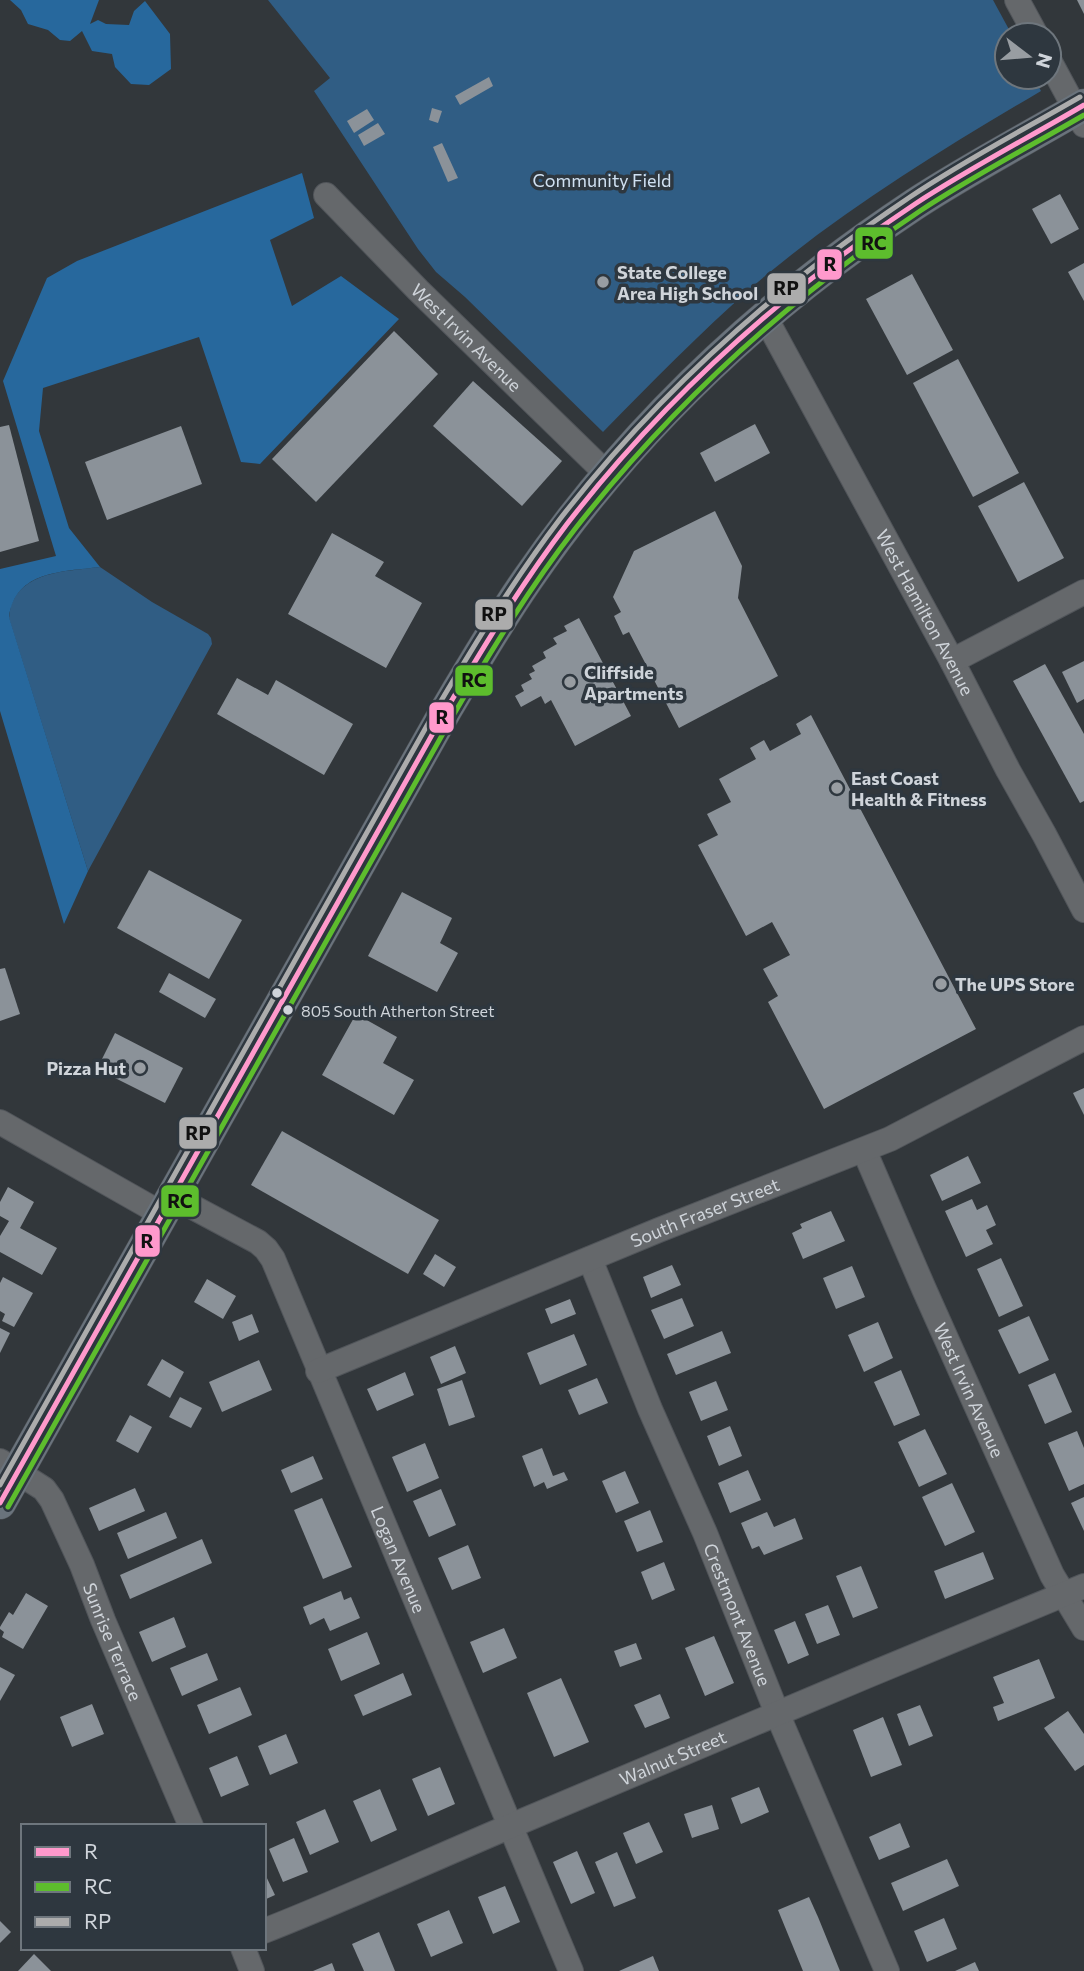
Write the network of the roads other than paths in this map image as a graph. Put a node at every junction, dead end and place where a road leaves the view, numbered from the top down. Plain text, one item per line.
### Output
1 (1017, 0) edge
2 (1028, 21) edge
3 (1063, 83) edge
4 (1081, 113) edge
5 (326, 195) dead end
6 (765, 317) junction
7 (608, 475) junction
8 (1084, 592) edge
9 (951, 661) junction
10 (1084, 910) edge
11 (1084, 1038) edge
12 (0, 1122) edge
13 (864, 1150) junction
14 (167, 1205) junction
15 (590, 1259) junction
16 (318, 1371) junction
17 (9, 1466) edge
18 (0, 1503) edge
19 (1073, 1590) edge
20 (1084, 1628) edge
21 (778, 1713) junction
22 (190, 1824) edge
23 (510, 1826) junction
24 (266, 1930) edge
25 (244, 1950) edge
26 (252, 1971) edge
27 (571, 1971) edge
28 (887, 1971) edge

1 - 2 street
3 - 4 street
4 - 6 main road
5 - 7 street, West Irvin Avenue
6 - 7 main road
6 - 9 street, West Hamilton Avenue
7 - 14 main road
8 - 9 street
9 - 10 street, West Hamilton Avenue
11 - 13 street, South Fraser Street
12 - 14 street, Logan Avenue
13 - 15 street, South Fraser Street
13 - 19 street, West Irvin Avenue
14 - 16 street, Logan Avenue
14 - 17 main road
15 - 16 street, South Fraser Street
15 - 21 street, Crestmont Avenue
16 - 23 street, Logan Avenue
17 - 18 main road
17 - 22 street, Sunrise Terrace
19 - 20 street, West Irvin Avenue
19 - 21 street, Walnut Street
21 - 23 street, Walnut Street
21 - 28 street, Crestmont Avenue
23 - 24 street, Walnut Street
23 - 27 street, Logan Avenue
25 - 26 street

